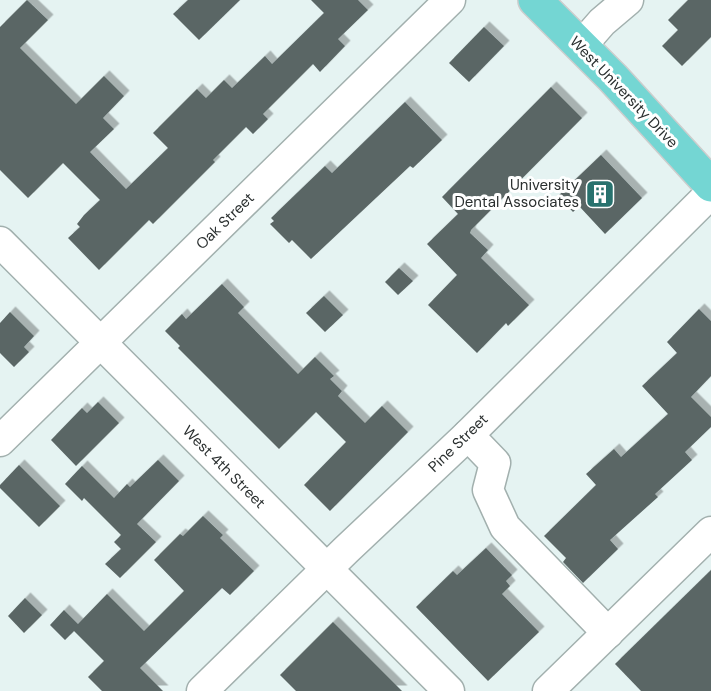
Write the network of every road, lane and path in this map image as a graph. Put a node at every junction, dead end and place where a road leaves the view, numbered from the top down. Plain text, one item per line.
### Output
1 (450, 0) edge
2 (535, 0) edge
3 (628, 0) edge
4 (581, 46) junction
5 (711, 185) edge
6 (711, 193) edge
7 (0, 242) edge
8 (100, 343) junction
9 (468, 435) junction
10 (0, 441) edge
11 (711, 532) edge
12 (326, 569) junction
13 (608, 633) junction
14 (202, 691) edge
15 (449, 691) edge
16 (548, 691) edge

1 - 8 street, Oak Street
2 - 4 main road, West University Drive
3 - 4 street
4 - 5 main road, West University Drive
6 - 9 street, Pine Street
7 - 8 street, West 4th Street
8 - 10 street, Oak Street
8 - 12 street, West 4th Street
9 - 12 street, Pine Street
9 - 13 street
11 - 13 street
12 - 14 street, Pine Street
12 - 15 street, West 4th Street
13 - 16 street

